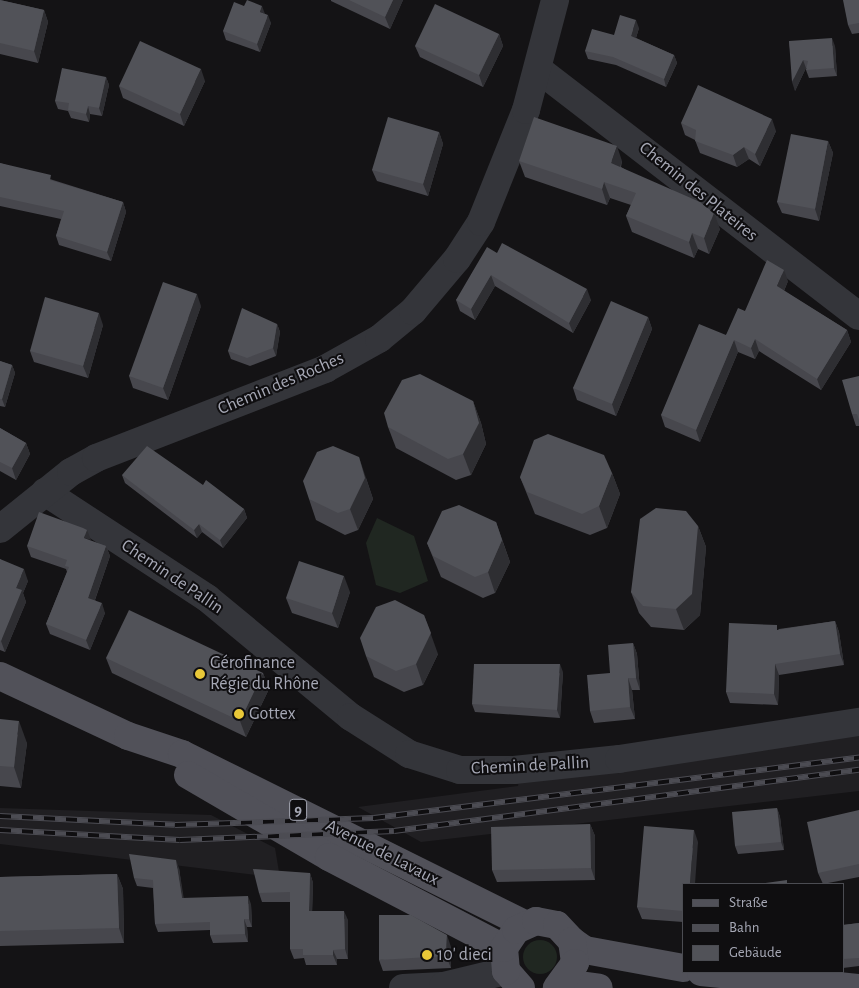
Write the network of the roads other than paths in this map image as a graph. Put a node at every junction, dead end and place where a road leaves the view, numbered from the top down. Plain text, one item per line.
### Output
1 (555, 0) edge
2 (538, 69) junction
3 (859, 316) edge
4 (45, 492) junction
5 (0, 529) edge
6 (0, 676) edge
7 (859, 722) edge
8 (128, 736) junction
9 (525, 924) junction
10 (572, 941) junction
11 (682, 968) edge
12 (511, 969) edge
13 (711, 973) edge
14 (561, 985) edge
15 (404, 988) edge
16 (599, 988) edge
17 (858, 988) edge

1 - 2 street, Chemin des Roches
2 - 3 street, Chemin des Plateires
2 - 4 street, Chemin des Roches
4 - 5 street, Chemin des Roches
4 - 7 street, Chemin de Pallin
6 - 8 main road, Avenue de Lavaux / 9
8 - 9 main road, Avenue de Lavaux / 9
8 - 12 main road, Avenue de Lavaux / 9
9 - 10 main road
9 - 12 main road
10 - 11 main road
10 - 14 main road
12 - 15 street
13 - 17 main road
14 - 16 main road

